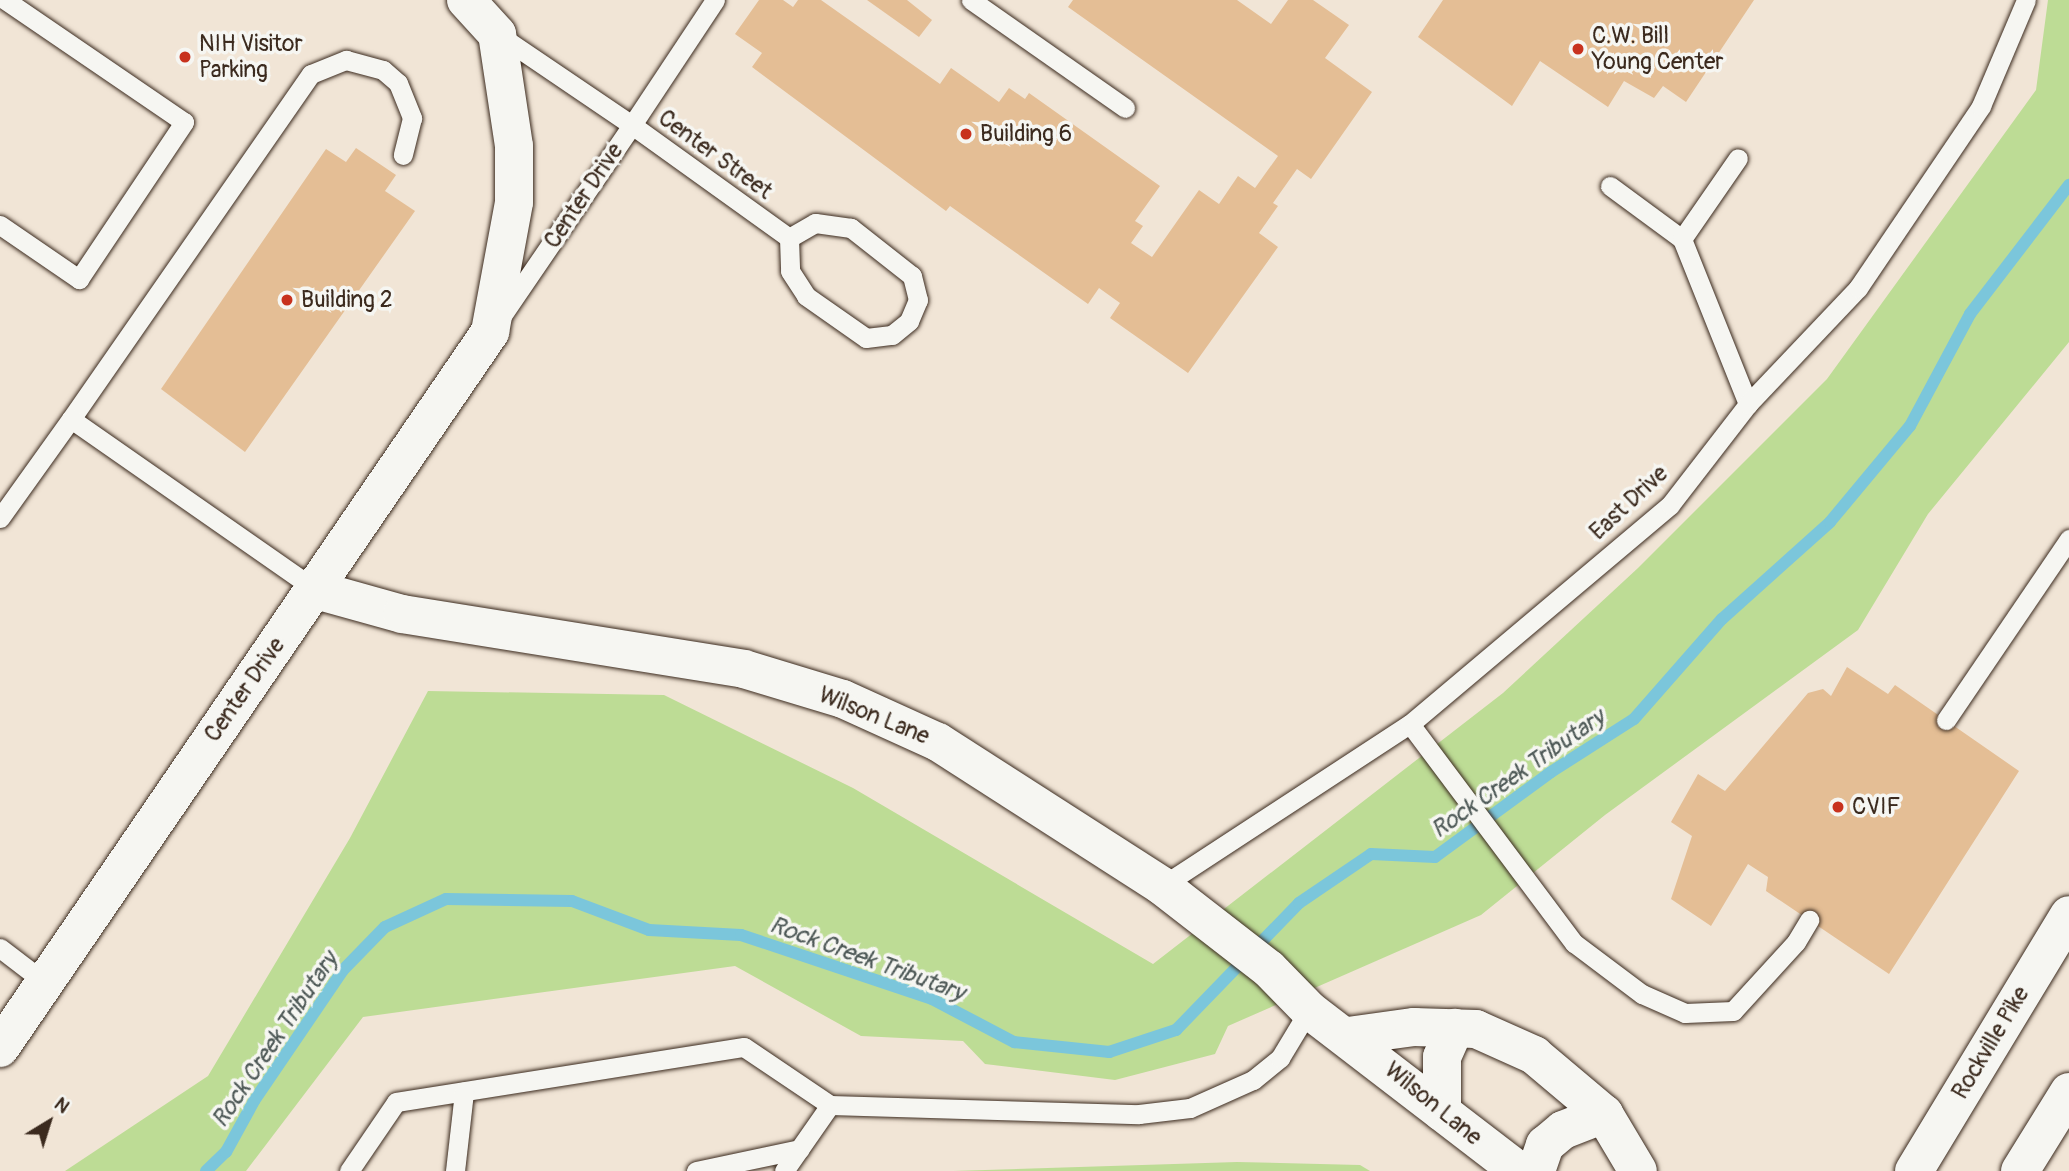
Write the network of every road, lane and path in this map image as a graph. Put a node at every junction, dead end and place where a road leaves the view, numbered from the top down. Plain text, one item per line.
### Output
1 (5, 0) edge
2 (466, 0) edge
3 (715, 0) edge
4 (971, 0) edge
5 (2026, 0) edge
6 (497, 34) junction
7 (1125, 108) dead end
8 (632, 125) junction
9 (403, 155) dead end
10 (1738, 158) dead end
11 (1610, 186) dead end
12 (0, 225) edge
13 (789, 238) junction
14 (1682, 239) junction
15 (490, 332) junction
16 (1748, 404) junction
17 (71, 419) junction
18 (0, 518) edge
19 (2069, 539) edge
20 (316, 590) junction
21 (1946, 720) dead end
22 (1410, 724) junction
23 (1162, 886) junction
24 (2069, 915) edge
25 (1809, 920) dead end
26 (0, 948) edge
27 (43, 981) junction
28 (1310, 1010) junction
29 (1455, 1028) junction
30 (1348, 1036) junction
31 (0, 1048) edge
32 (464, 1092) junction
33 (2069, 1093) edge
34 (830, 1105) junction
35 (1442, 1112) junction
36 (1604, 1114) junction
37 (800, 1149) junction
38 (349, 1171) edge
39 (456, 1171) edge
40 (696, 1171) edge
41 (784, 1171) edge
42 (1519, 1171) edge
43 (1536, 1171) edge
44 (1638, 1171) edge
45 (1914, 1171) edge
46 (2020, 1171) edge

1 - 12 lane
2 - 6 street, Center Drive
3 - 8 lane, Center Street
4 - 7 lane
5 - 16 lane, East Drive
6 - 8 lane, Center Drive
6 - 15 street, Center Drive
8 - 13 lane, Center Street
8 - 15 lane, Center Drive
9 - 17 lane
10 - 14 lane
11 - 14 lane
13 - 13 lane
14 - 16 lane
15 - 20 street, Center Drive
16 - 22 lane, East Drive
17 - 18 lane
17 - 20 lane
19 - 21 lane
20 - 23 street, Wilson Lane
20 - 27 street, Center Drive
22 - 23 lane, East Drive
22 - 25 lane
23 - 28 street, Wilson Lane
24 - 45 street, Rockville Pike
26 - 27 lane
27 - 31 street, Center Drive
28 - 30 street, Wilson Lane
28 - 34 lane
29 - 30 street, Wilson Lane
29 - 35 street
29 - 36 street, Wilson Lane
30 - 35 street, Wilson Lane
32 - 34 lane
32 - 38 lane
32 - 39 lane
33 - 46 street
34 - 37 lane
35 - 42 street, Wilson Lane
36 - 43 street
36 - 44 street, Wilson Lane
37 - 40 lane
37 - 41 lane

